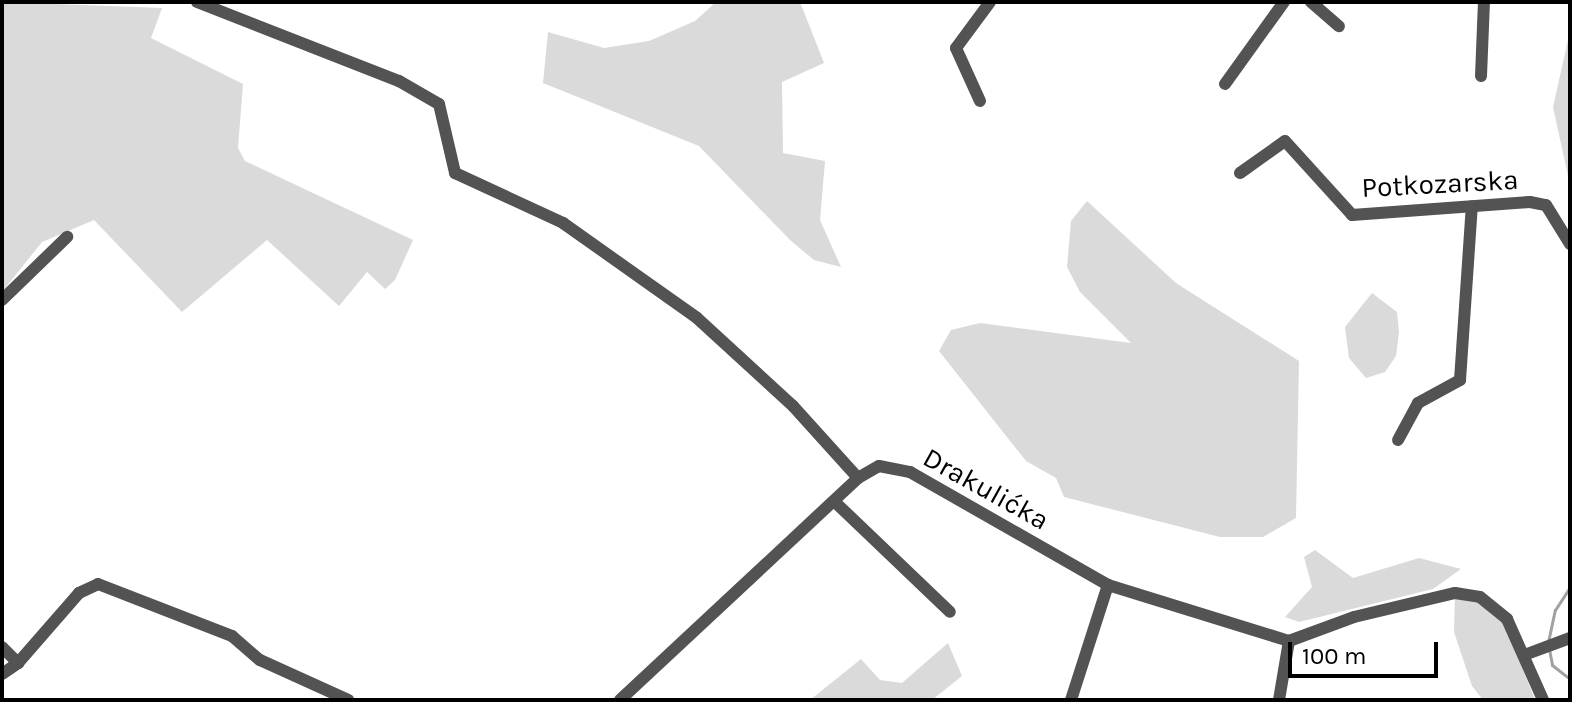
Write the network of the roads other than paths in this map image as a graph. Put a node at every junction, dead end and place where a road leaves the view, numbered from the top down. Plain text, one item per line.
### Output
1 (197, 2) edge
2 (990, 2) edge
3 (1284, 2) edge
4 (1311, 2) edge
5 (1484, 2) edge
6 (1339, 26) dead end
7 (1481, 76) dead end
8 (1225, 84) dead end
9 (980, 101) dead end
10 (1240, 173) dead end
11 (1472, 206) junction
12 (67, 237) dead end
13 (1569, 243) edge
14 (2, 300) edge
15 (1398, 440) dead end
16 (858, 478) junction
17 (837, 504) junction
18 (1108, 585) junction
19 (950, 612) dead end
20 (1570, 638) edge
21 (1289, 641) junction
22 (2, 647) edge
23 (1527, 654) junction
24 (18, 663) junction
25 (2, 674) edge
26 (348, 700) edge
27 (620, 700) edge
28 (1071, 700) edge
29 (1279, 700) edge
30 (1543, 700) edge

1 - 16 street
2 - 9 street
3 - 8 street
4 - 6 street
5 - 7 street
10 - 11 street, Potkozarska
11 - 13 street, Potkozarska
11 - 15 street
12 - 14 street
16 - 17 street
16 - 18 street, Drakulićka
17 - 19 street
17 - 27 street
18 - 21 street, Drakulićka
18 - 28 street
20 - 23 street
21 - 23 street
21 - 29 street
22 - 24 street
23 - 30 street
24 - 25 street
24 - 26 street

